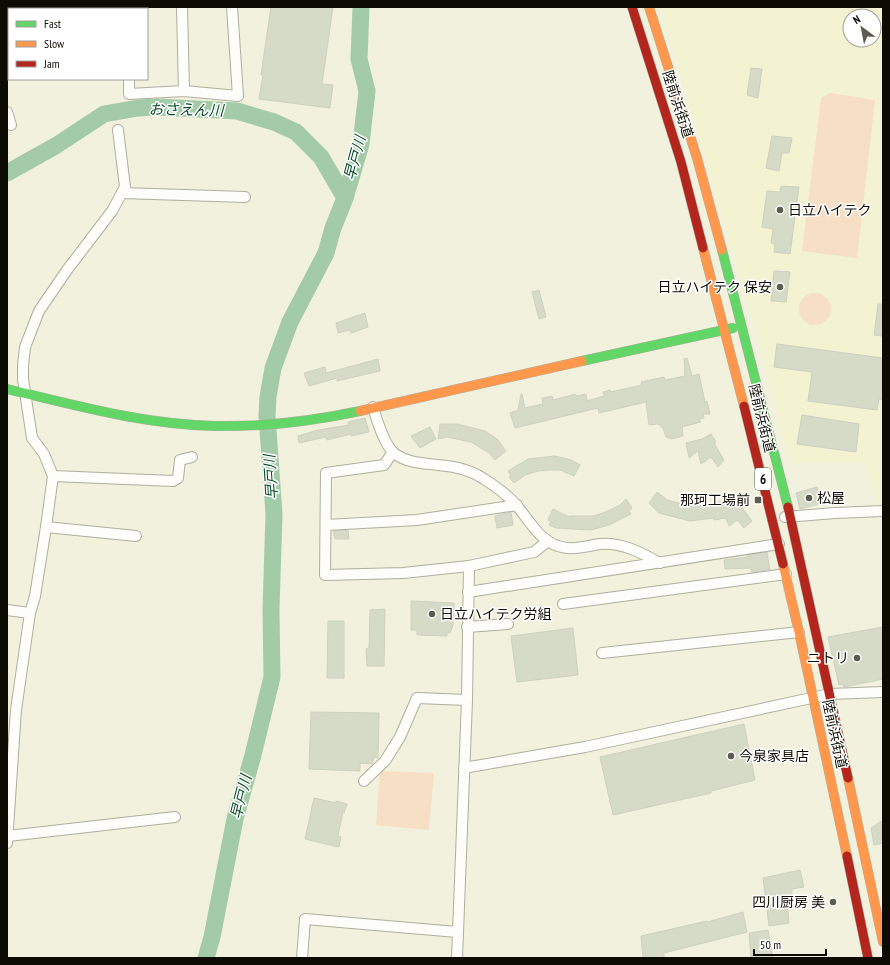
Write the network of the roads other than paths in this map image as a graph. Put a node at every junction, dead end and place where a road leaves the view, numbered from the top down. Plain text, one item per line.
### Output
1 (117, 7) edge
2 (182, 7) edge
3 (232, 7) edge
4 (632, 7) edge
5 (649, 7) edge
6 (110, 8) edge
7 (129, 80) edge
8 (184, 91) junction
9 (7, 112) edge
10 (11, 125) dead end
11 (118, 130) dead end
12 (122, 193) junction
13 (245, 197) dead end
14 (740, 326) junction
15 (725, 330) junction
16 (7, 389) edge
17 (25, 393) junction
18 (373, 407) junction
19 (393, 452) junction
20 (192, 457) dead end
21 (53, 476) junction
22 (517, 505) junction
23 (883, 511) edge
24 (790, 516) junction
25 (773, 520) junction
26 (326, 525) junction
27 (46, 527) junction
28 (136, 536) dead end
29 (548, 541) junction
30 (779, 544) junction
31 (660, 563) junction
32 (469, 566) junction
33 (786, 574) junction
34 (468, 592) junction
35 (563, 604) dead end
36 (7, 610) edge
37 (30, 613) junction
38 (508, 624) dead end
39 (467, 627) junction
40 (799, 632) junction
41 (602, 653) dead end
42 (883, 692) edge
43 (830, 694) junction
44 (813, 698) junction
45 (467, 700) junction
46 (464, 768) junction
47 (9, 773) edge
48 (364, 781) dead end
49 (175, 817) dead end
50 (7, 839) edge
51 (458, 932) junction
52 (883, 942) edge
53 (302, 958) edge
54 (457, 958) edge
55 (868, 958) edge

1 - 6 street
2 - 8 street
3 - 8 street
4 - 15 main road, 陸前浜街道 / 6
5 - 14 main road, 陸前浜街道 / 6
7 - 8 street
9 - 10 street
11 - 12 street
12 - 13 street
12 - 17 street
14 - 15 main road
14 - 24 main road, 陸前浜街道 / 6
15 - 18 main road
15 - 25 main road, 陸前浜街道 / 6
16 - 17 main road
17 - 18 main road
17 - 21 street
18 - 19 street
19 - 22 street
19 - 26 street
20 - 21 street
21 - 27 street
22 - 26 street
22 - 29 street
23 - 24 street
24 - 25 street
24 - 43 main road, 陸前浜街道 / 6
25 - 30 main road, 陸前浜街道 / 6
26 - 32 street
27 - 28 street
27 - 37 street
29 - 31 street
29 - 32 street
30 - 31 street
30 - 33 main road, 陸前浜街道 / 6
31 - 34 street
32 - 34 street
33 - 35 street
33 - 40 main road, 陸前浜街道 / 6
34 - 39 street
36 - 37 street
37 - 47 street
38 - 39 street
39 - 45 street
40 - 41 street
40 - 44 main road, 陸前浜街道 / 6
42 - 43 street
43 - 44 street
43 - 52 main road, 陸前浜街道 / 6
44 - 46 street
44 - 55 main road, 陸前浜街道 / 6
45 - 46 street
45 - 48 street
46 - 51 street
47 - 50 street
49 - 50 street
51 - 53 street
51 - 54 street

